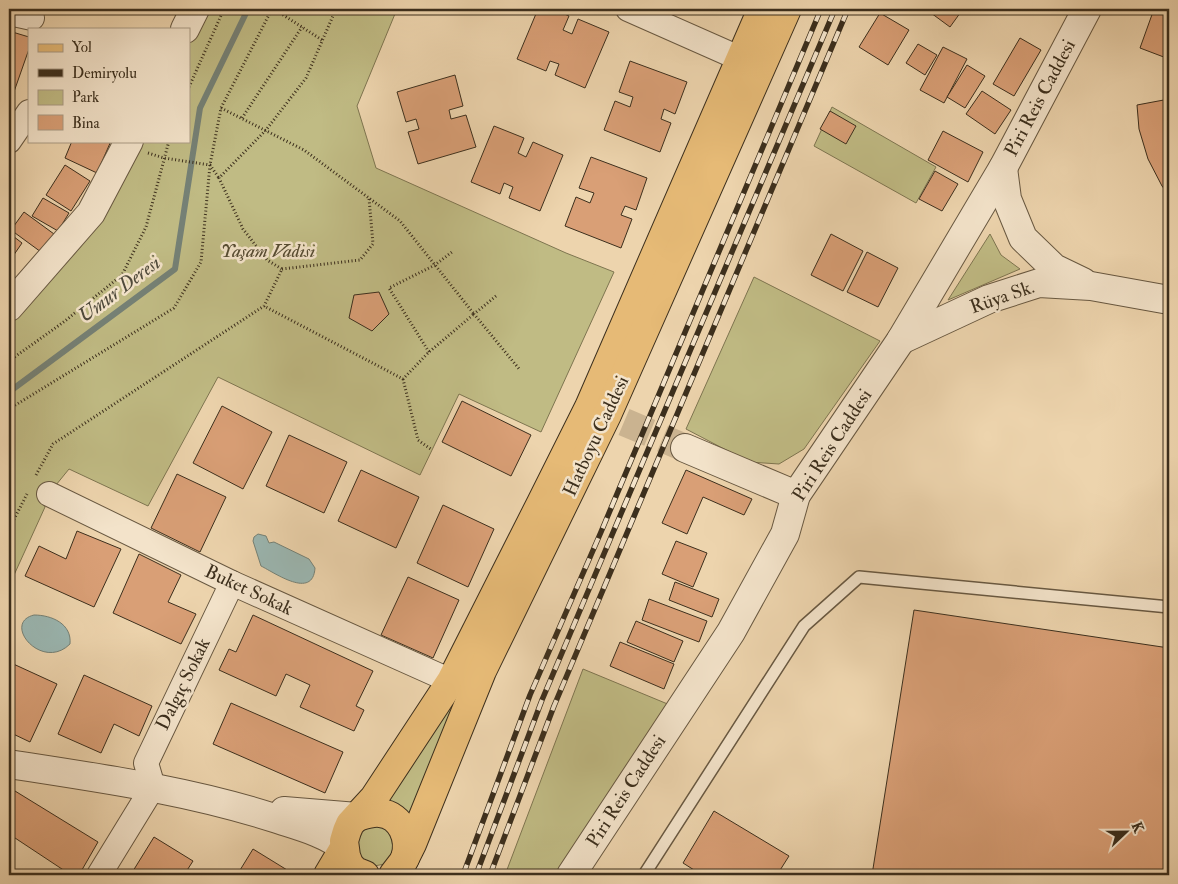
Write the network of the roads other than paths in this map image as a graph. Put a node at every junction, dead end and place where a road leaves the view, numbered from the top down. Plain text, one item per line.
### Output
1 (195, 9) edge
2 (628, 9) edge
3 (762, 9) edge
4 (786, 9) edge
5 (1087, 9) edge
6 (9, 13) edge
7 (35, 18) edge
8 (186, 28) edge
9 (741, 59) junction
10 (28, 113) edge
11 (9, 141) edge
12 (135, 146) edge
13 (1003, 168) junction
14 (1091, 286) junction
15 (1169, 300) edge
16 (9, 307) edge
17 (900, 340) junction
18 (607, 414) junction
19 (685, 448) tunnel mouth
20 (38, 487) road end
21 (796, 495) junction
22 (232, 583) junction
23 (1169, 607) edge
24 (451, 681) junction
25 (9, 764) edge
26 (153, 787) junction
27 (233, 805) junction
28 (357, 817) junction
29 (344, 848) junction
30 (394, 870) edge
31 (99, 875) edge
32 (328, 875) edge
33 (364, 875) edge
34 (571, 875) edge
35 (644, 875) edge

1 - 8 street
2 - 9 street
3 - 9 main road, Hatboyu Caddesi
4 - 18 main road, Hatboyu Caddesi
5 - 13 street, Piri Reis Caddesi
6 - 7 street
9 - 18 main road, Hatboyu Caddesi
10 - 11 street
12 - 16 street
13 - 14 street
13 - 17 street, Piri Reis Caddesi
14 - 15 street, Rüya Sk.
14 - 17 street, Rüya Sk.
17 - 21 street, Piri Reis Caddesi
18 - 24 main road, Hatboyu Caddesi
18 - 30 main road, Hatboyu Caddesi
19 - 21 street
20 - 22 street, Buket Sokak
21 - 34 street, Piri Reis Caddesi
22 - 24 street, Buket Sokak
22 - 26 street, Dalgıç Sokak
23 - 35 lane
24 - 28 main road, Hatboyu Caddesi
25 - 26 street
26 - 27 street
26 - 31 street
27 - 28 street
27 - 29 street
28 - 29 main road, Hatboyu Caddesi
28 - 30 main road, Hatboyu Caddesi
29 - 32 main road, Hatboyu Caddesi
29 - 33 main road

